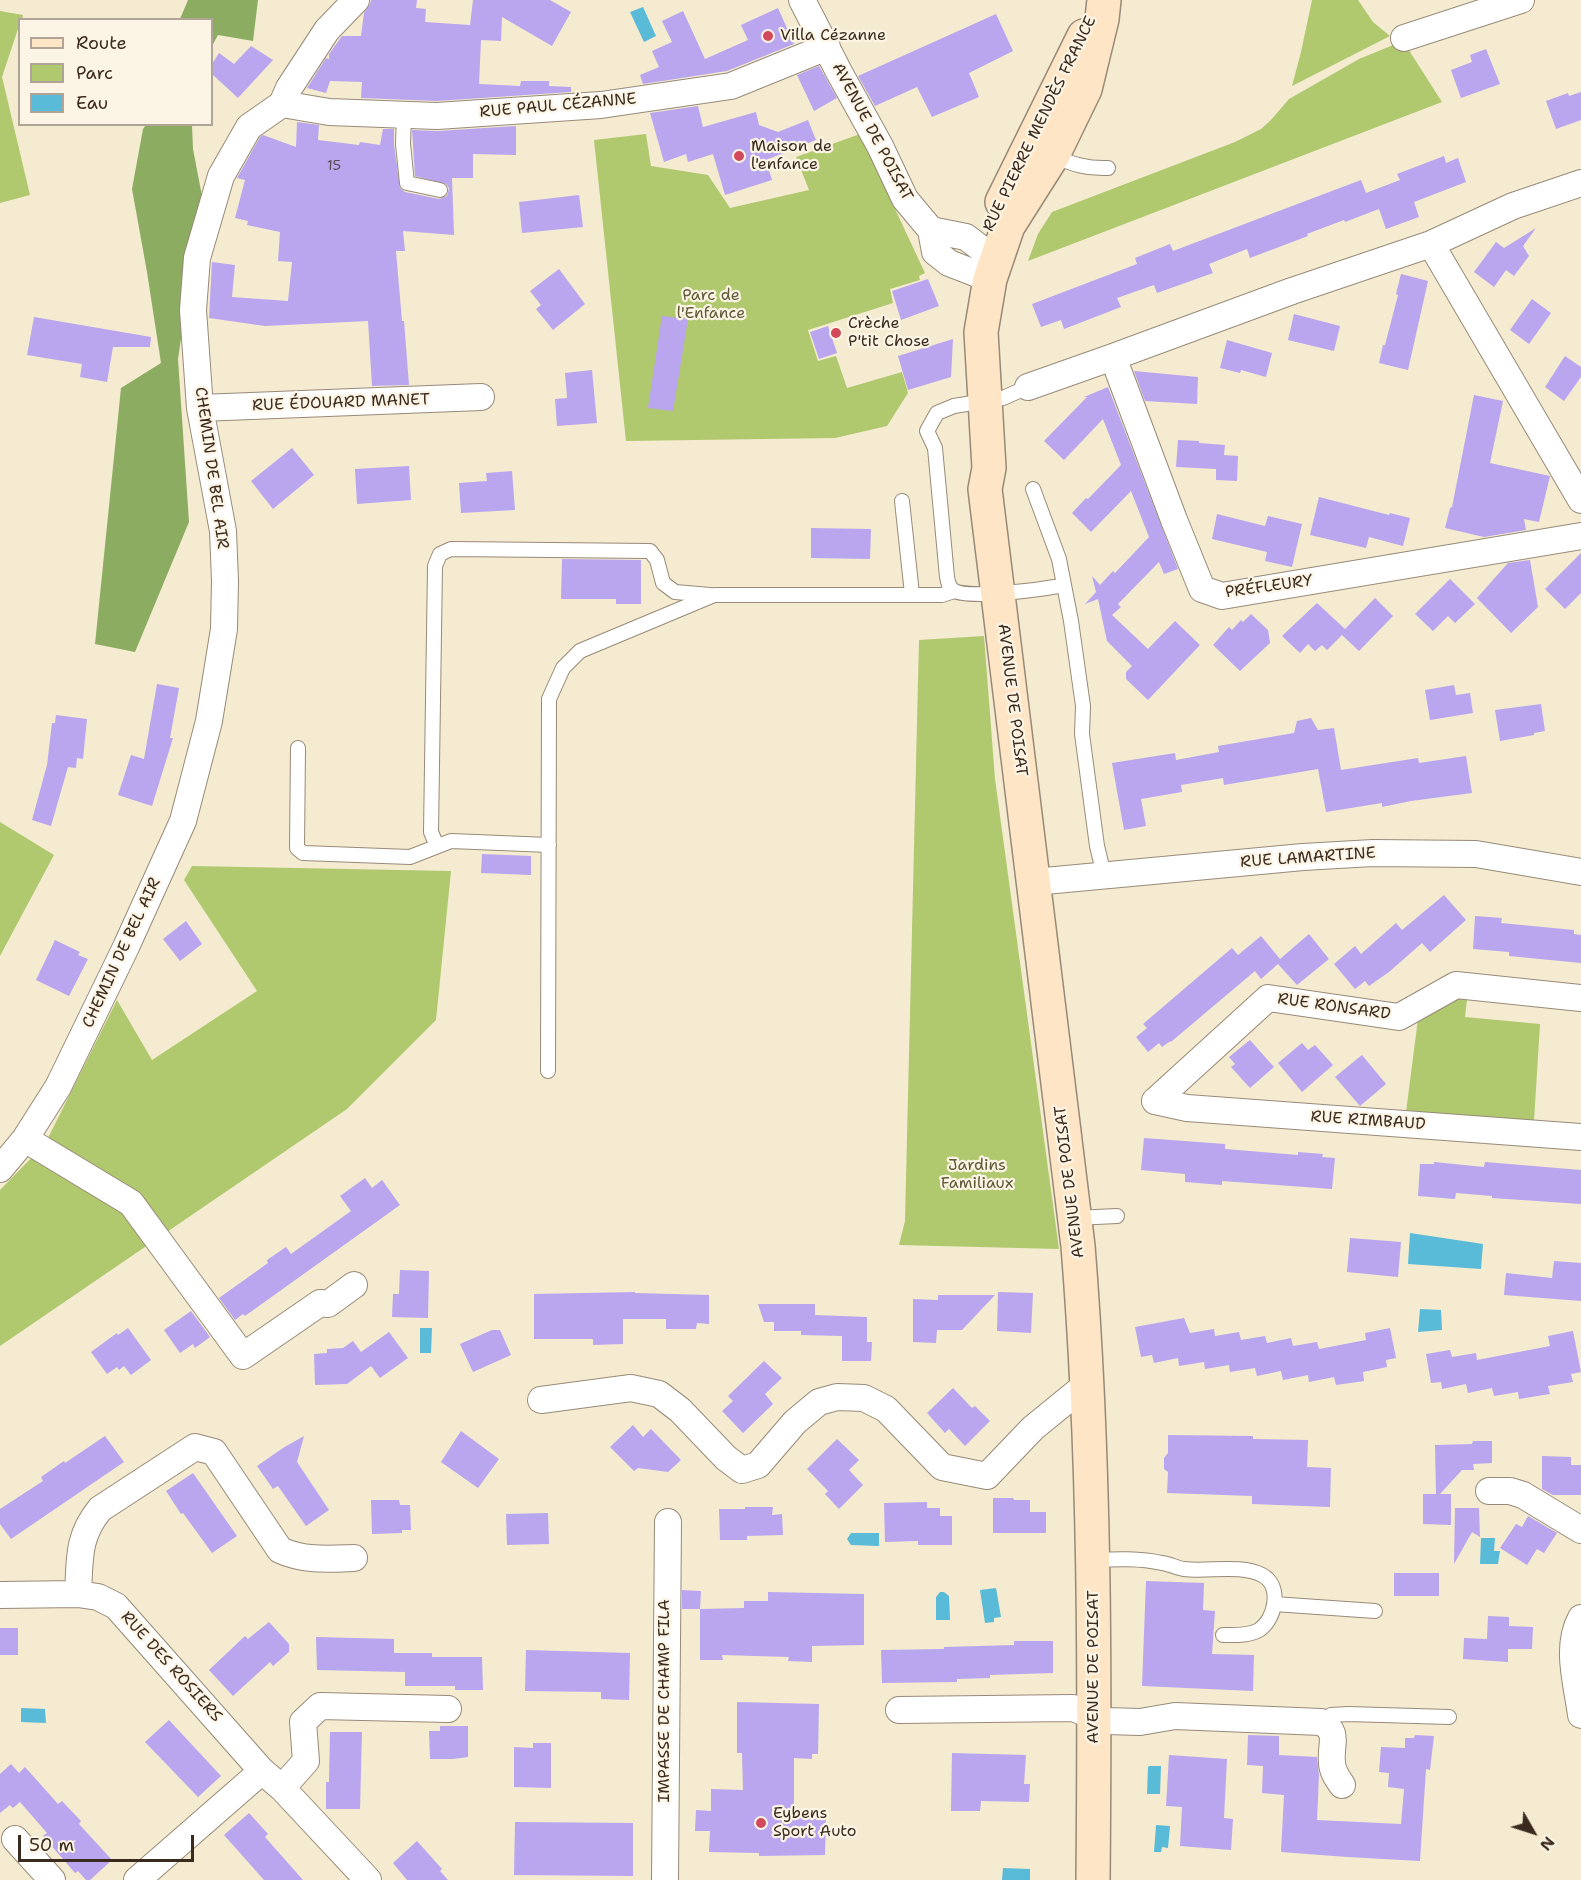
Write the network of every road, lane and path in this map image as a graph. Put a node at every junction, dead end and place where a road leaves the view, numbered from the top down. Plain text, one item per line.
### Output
1 (356, 0) edge
2 (802, 0) edge
3 (1100, 0) edge
4 (1104, 0) edge
5 (1521, 0) edge
6 (1404, 38) dead end
7 (827, 47) junction
8 (1076, 53) junction
9 (282, 104) junction
10 (404, 115) junction
11 (1053, 155) junction
12 (1108, 168) dead end
13 (1581, 183) edge
14 (440, 189) dead end
15 (1431, 244) junction
16 (986, 265) junction
17 (1113, 357) junction
18 (1028, 387) joint
19 (481, 397) dead end
20 (977, 402) junction
21 (200, 408) junction
22 (1033, 489) dead end
23 (1581, 500) edge
24 (902, 501) dead end
25 (1581, 536) edge
26 (1064, 585) junction
27 (954, 591) junction
28 (998, 592) junction
29 (912, 594) junction
30 (714, 595) junction
31 (298, 748) dead end
32 (549, 845) junction
33 (437, 846) junction
34 (1581, 872) edge
35 (1104, 875) junction
36 (1034, 882) junction
37 (1581, 998) edge
38 (548, 1071) dead end
39 (1155, 1101) joint
40 (1581, 1137) edge
41 (25, 1139) junction
42 (0, 1169) edge
43 (1117, 1216) dead end
44 (1075, 1218) junction
45 (354, 1285) dead end
46 (1087, 1384) junction
47 (541, 1400) dead end
48 (1489, 1491) dead end
49 (668, 1522) dead end
50 (1581, 1530) edge
51 (354, 1558) dead end
52 (1094, 1560) junction
53 (78, 1594) junction
54 (0, 1595) edge
55 (1274, 1604) junction
56 (1375, 1611) dead end
57 (1581, 1618) edge
58 (1223, 1635) dead end
59 (448, 1709) dead end
60 (899, 1710) dead end
61 (1581, 1715) edge
62 (1094, 1717) junction
63 (1449, 1717) dead end
64 (1321, 1722) junction
65 (262, 1771) junction
66 (1342, 1785) dead end
67 (282, 1788) junction
68 (15, 1839) dead end
69 (52, 1880) edge
70 (137, 1880) edge
71 (368, 1880) edge
72 (664, 1880) edge
73 (1093, 1880) edge

1 - 9 street
2 - 7 street, AVENUE DE POISAT
3 - 8 main road, RUE PIERRE MENDÈS FRANCE
4 - 11 main road, RUE PIERRE MENDÈS FRANCE
5 - 6 street
7 - 10 street, RUE PAUL CÉZANNE
7 - 16 street, AVENUE DE POISAT
8 - 11 lane
8 - 16 main road, RUE PIERRE MENDÈS FRANCE
9 - 10 street, RUE PAUL CÉZANNE
9 - 21 street, CHEMIN DE BEL AIR
10 - 14 lane
11 - 12 lane
11 - 16 main road, RUE PIERRE MENDÈS FRANCE
13 - 15 street
15 - 17 street
15 - 23 street
16 - 20 main road, AVENUE DE POISAT
17 - 18 street
17 - 25 street, PRÉFLEURY
18 - 20 lane
19 - 21 street, RUE ÉDOUARD MANET
20 - 27 lane
20 - 28 main road, AVENUE DE POISAT
21 - 41 street, CHEMIN DE BEL AIR
22 - 26 lane
24 - 29 lane
26 - 28 lane
26 - 35 lane
27 - 28 lane
27 - 29 lane
28 - 36 main road, AVENUE DE POISAT
29 - 30 lane
30 - 32 lane
30 - 33 lane
31 - 33 lane
32 - 33 lane
32 - 38 lane
34 - 35 street, RUE LAMARTINE
35 - 36 street, RUE LAMARTINE
36 - 44 main road, AVENUE DE POISAT
37 - 39 street, RUE RONSARD
39 - 40 street, RUE RIMBAUD
41 - 42 street, CHEMIN DE BEL AIR
41 - 45 street
43 - 44 lane
44 - 46 main road, AVENUE DE POISAT
46 - 47 street
46 - 52 main road, AVENUE DE POISAT
48 - 50 street
49 - 72 street, IMPASSE DE CHAMP FILA
51 - 53 street
52 - 55 lane
52 - 62 main road, AVENUE DE POISAT
53 - 54 street, RUE DES ROSIERS
53 - 65 street, RUE DES ROSIERS
55 - 56 lane
55 - 58 lane
57 - 61 street
59 - 67 street
60 - 62 street
62 - 64 street
62 - 73 main road, AVENUE DE POISAT
63 - 64 lane
64 - 66 street
65 - 67 street, RUE DES ROSIERS
65 - 70 street
67 - 71 street, RUE DES ROSIERS
68 - 69 street

